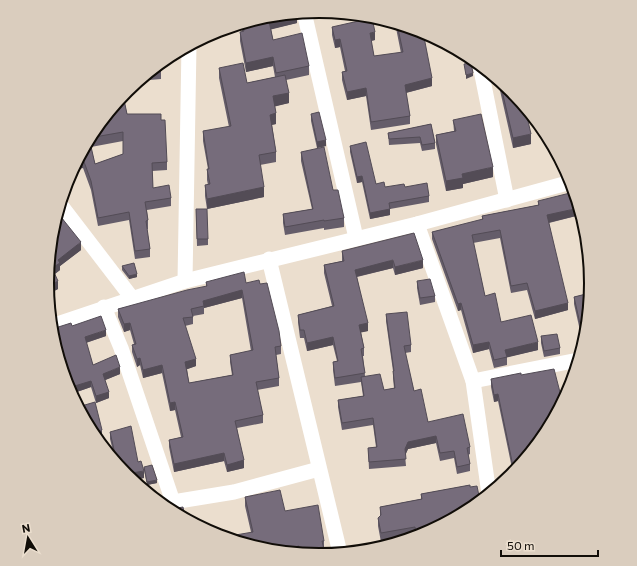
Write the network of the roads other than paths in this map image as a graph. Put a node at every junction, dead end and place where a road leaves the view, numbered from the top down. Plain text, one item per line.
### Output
1 (306, 19) edge
2 (189, 52) edge
3 (482, 75) edge
4 (564, 184) edge
5 (508, 200) junction
6 (64, 210) edge
7 (417, 224) junction
8 (356, 238) junction
9 (269, 259) junction
10 (185, 281) junction
11 (132, 298) junction
12 (104, 308) junction
13 (57, 324) edge
14 (571, 361) edge
15 (473, 381) junction
16 (319, 470) junction
17 (488, 486) edge
18 (166, 499) edge
19 (170, 502) edge
20 (338, 547) edge

1 - 8 street
2 - 10 street
3 - 5 street
4 - 5 street
5 - 7 street
6 - 11 street
7 - 8 street
7 - 15 street
8 - 9 street
9 - 10 street
9 - 16 street
10 - 11 street
11 - 12 street
12 - 13 street
12 - 18 street
14 - 15 street
15 - 17 street
16 - 19 street
16 - 20 street

